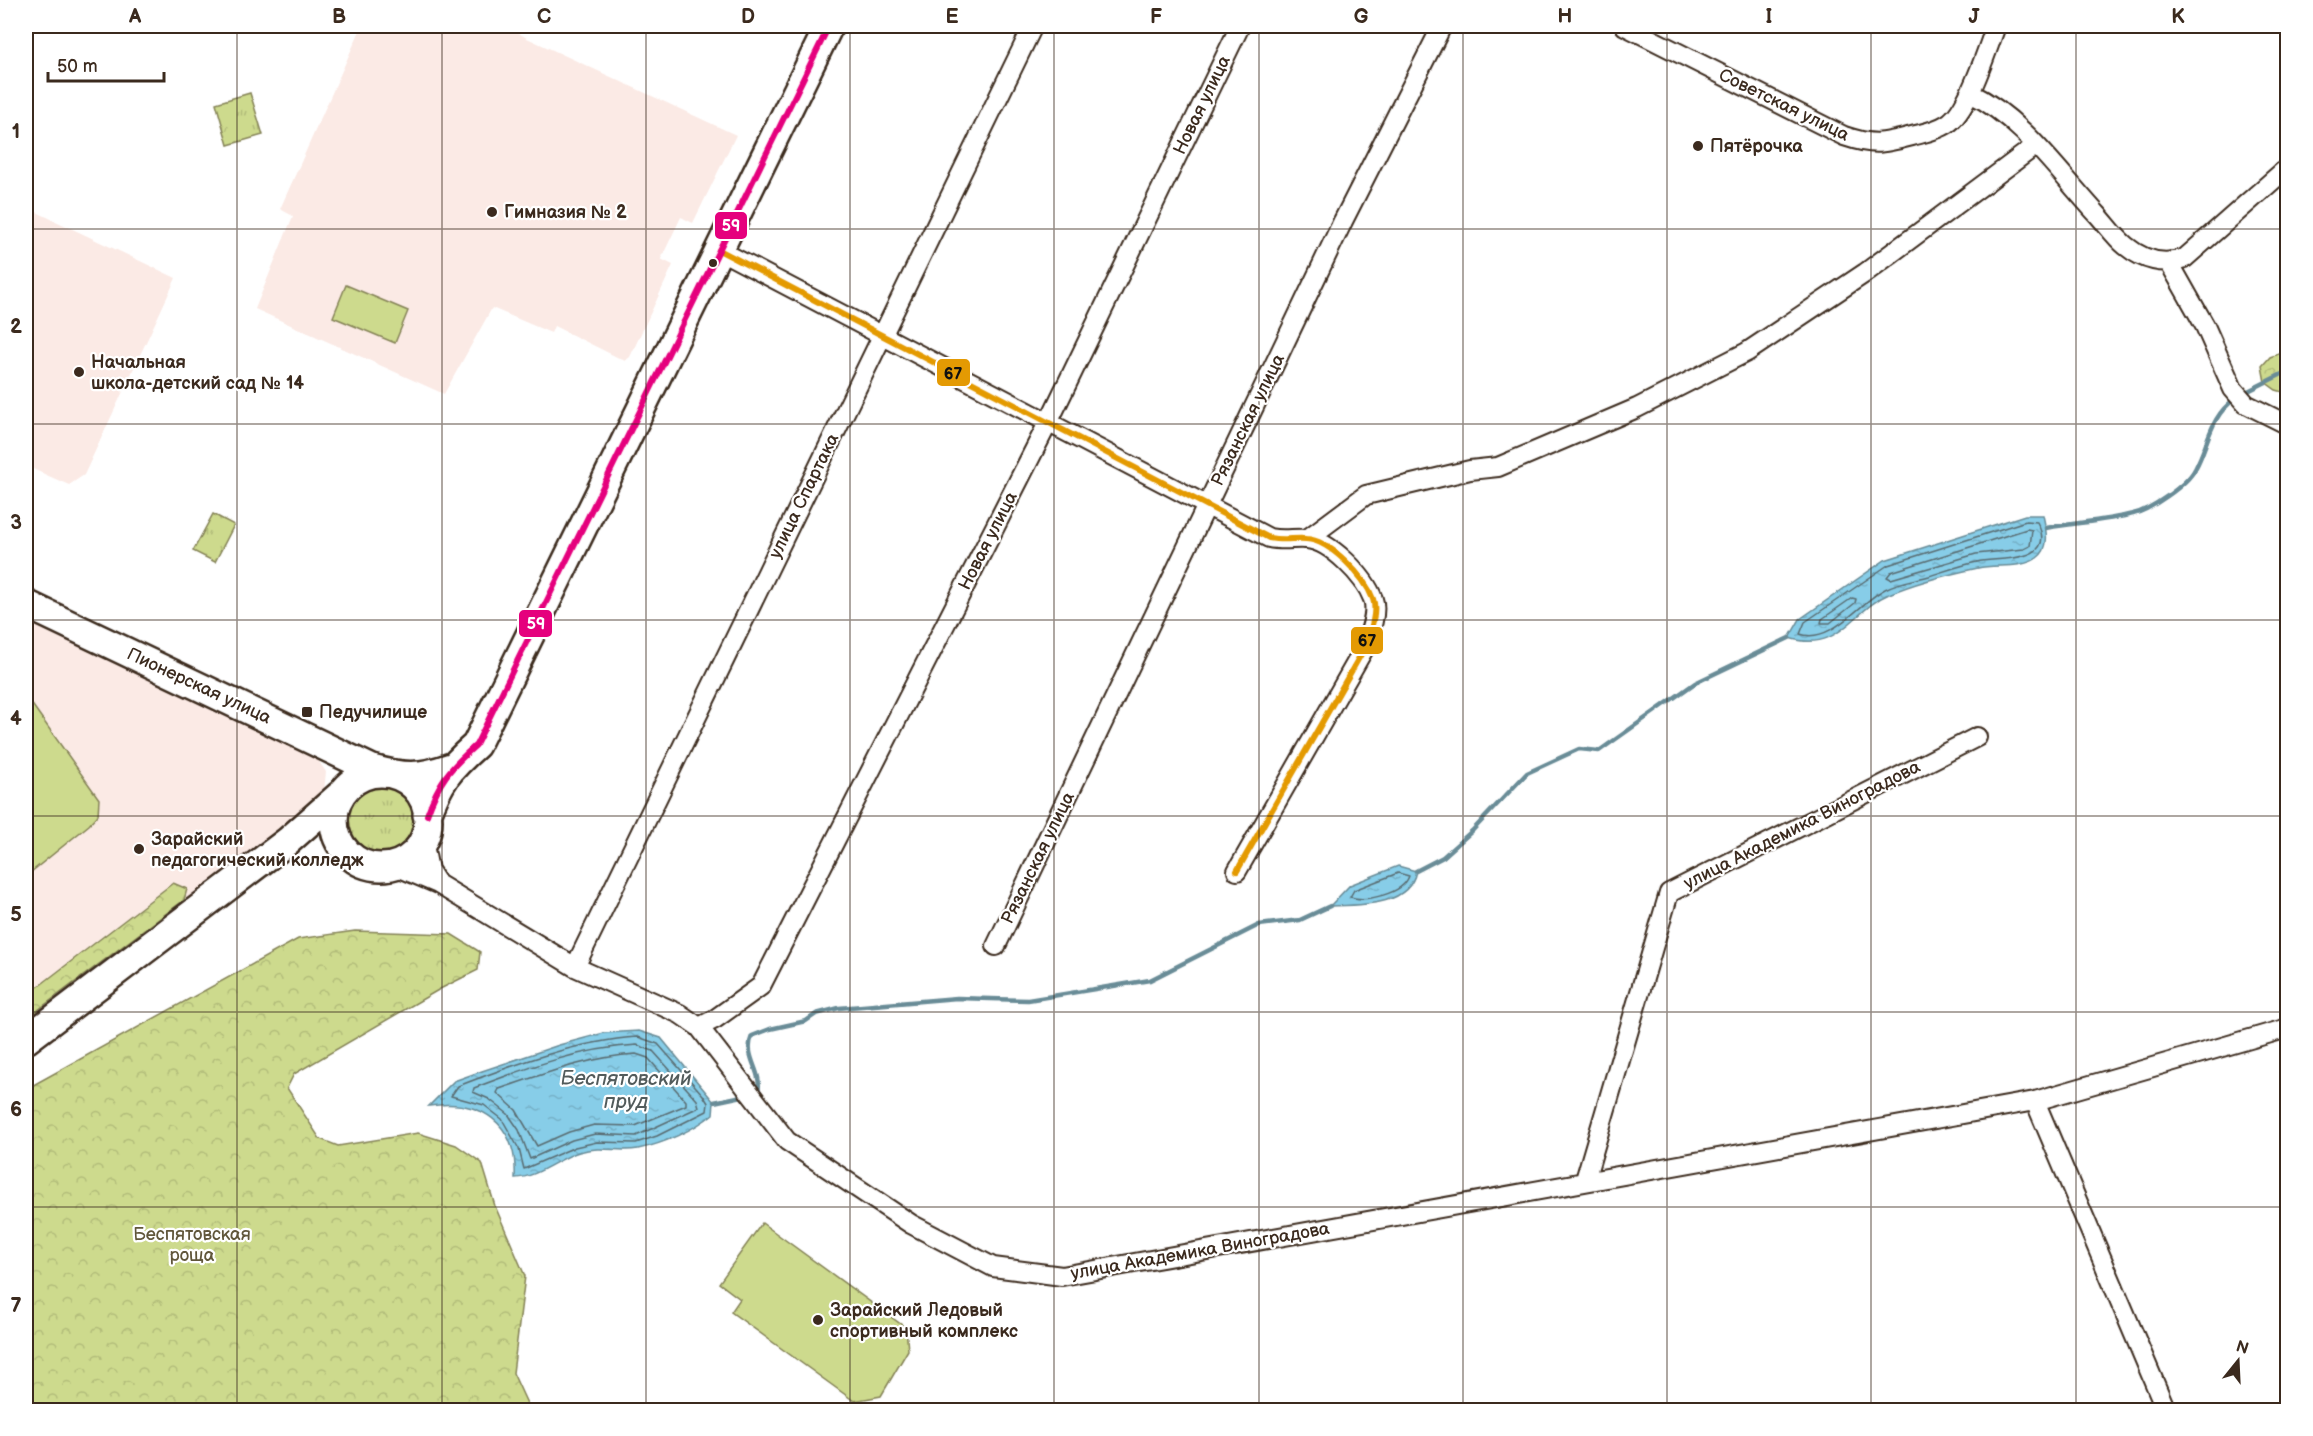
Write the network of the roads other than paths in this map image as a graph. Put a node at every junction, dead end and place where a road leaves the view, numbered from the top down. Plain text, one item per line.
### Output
1 (829, 26) edge
2 (1033, 26) edge
3 (1240, 26) edge
4 (1442, 26) edge
5 (1625, 26) edge
6 (1996, 26) edge
7 (1970, 93) junction
8 (2035, 146) junction
9 (2288, 167) edge
10 (719, 250) junction
11 (2169, 264) junction
12 (882, 335) junction
13 (1049, 421) junction
14 (2288, 425) edge
15 (1207, 505) junction
16 (1307, 539) junction
17 (26, 604) edge
18 (1977, 737) dead end
19 (334, 750) junction
20 (451, 767) junction
21 (398, 776) junction
22 (342, 793) junction
23 (425, 827) junction
24 (288, 841) junction
25 (340, 845) junction
26 (393, 865) junction
27 (1237, 871) dead end
28 (438, 884) junction
29 (996, 946) dead end
30 (575, 967) junction
31 (699, 1027) junction
32 (2288, 1028) edge
33 (26, 1040) edge
34 (2035, 1101) junction
35 (1585, 1180) junction
36 (2166, 1410) edge

1 - 10 main road
2 - 12 street, улица Спартака
3 - 13 street, Новая улица
4 - 15 street, Рязанская улица
5 - 7 street, Советская улица
6 - 7 street, Советская улица
7 - 8 street
8 - 11 street
8 - 16 street
9 - 11 street
10 - 12 street
10 - 20 main road
11 - 14 street
12 - 13 street
12 - 30 street, улица Спартака
13 - 15 street
13 - 31 street, Новая улица
15 - 16 street
15 - 29 street, Рязанская улица
16 - 27 street
17 - 19 main road, Пионерская улица
18 - 35 street, улица Академика Виноградова
19 - 21 main road, Пионерская улица
19 - 22 main road
20 - 21 main road
20 - 23 main road
21 - 22 main road
21 - 23 main road
22 - 24 main road
22 - 25 main road
23 - 26 main road
23 - 28 street
24 - 25 main road
24 - 33 main road
25 - 26 main road
26 - 28 street
28 - 30 street
30 - 31 street
31 - 35 street, улица Академика Виноградова
32 - 34 street, улица Академика Виноградова
34 - 35 street, улица Академика Виноградова
34 - 36 street

